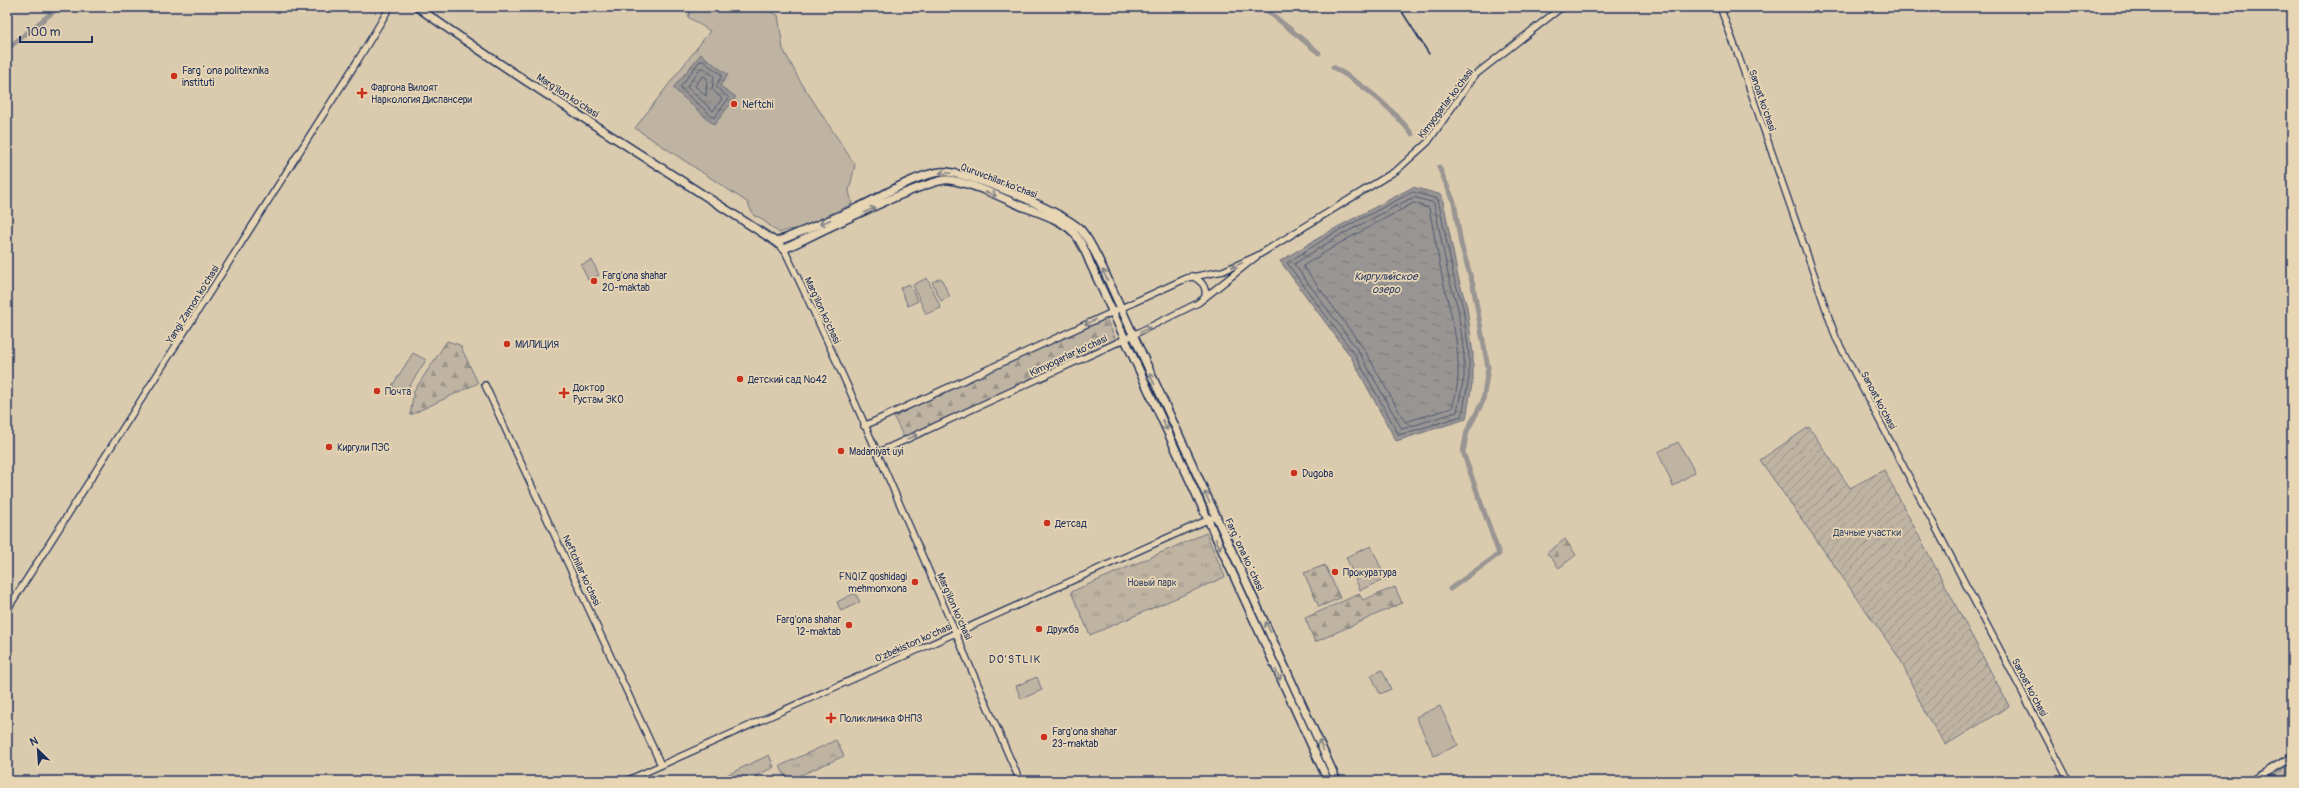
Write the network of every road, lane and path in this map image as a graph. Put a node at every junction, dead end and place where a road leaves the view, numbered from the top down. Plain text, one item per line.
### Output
1 (390, 7) edge
2 (417, 7) edge
3 (1562, 7) edge
4 (1720, 7) edge
5 (776, 242) junction
6 (784, 250) junction
7 (1257, 256) junction
8 (1192, 276) junction
9 (1206, 297) junction
10 (1121, 308) junction
11 (1113, 312) junction
12 (1133, 336) junction
13 (1125, 339) junction
14 (485, 385) dead end
15 (864, 426) junction
16 (877, 453) junction
17 (1216, 516) junction
18 (1208, 520) junction
19 (7, 610) edge
20 (957, 633) junction
21 (2292, 758) edge
22 (661, 764) junction
23 (626, 781) edge
24 (1020, 781) edge
25 (1328, 781) edge
26 (1337, 781) edge
27 (2069, 781) edge
28 (2252, 781) edge

1 - 19 street, Yangi Zamon ko'chasi
2 - 5 main road, Marg'ilon ko'chasi
3 - 7 street, Kimyogarlar ko'chasi
4 - 27 street, Sanoat ko'chasi
5 - 6 main road, Marg'ilon ko'chasi
10 -> 5 main road, Quruvchilar ko'chasi
6 -> 11 main road, Quruvchilar ko'chasi
6 - 15 street, Marg'ilon ko'chasi
7 -> 8 street, Kimyogarlar ko'chasi
7 - 9 street, Kimyogarlar ko'chasi
8 - 9 street
8 - 10 street, Kimyogarlar ko'chasi
12 -> 9 street, Kimyogarlar ko'chasi
10 - 11 street, Kimyogarlar ko'chasi
10 - 12 main road, Quruvchilar ko'chasi
11 - 13 main road, Quruvchilar ko'chasi
11 -> 15 street, Kimyogarlar ko'chasi
12 - 13 street, Kimyogarlar ko'chasi
17 -> 12 main road, Fargʻona koʻchasi
16 -> 13 street, Kimyogarlar ko'chasi
13 -> 18 main road, Fargʻona koʻchasi
14 - 22 street, Neftchilar ko'chasi
15 - 16 street, Marg'ilon ko'chasi
16 - 20 street, Marg'ilon ko'chasi
17 - 18 street, O'zbekiston ko'chasi
26 -> 17 main road, Fargʻona koʻchasi
18 - 20 street, O'zbekiston ko'chasi
18 -> 25 main road, Fargʻona koʻchasi
20 - 22 street, O'zbekiston ko'chasi
20 - 24 street, Marg'ilon ko'chasi
21 - 28 main road
22 - 23 street, O'zbekiston ko'chasi

